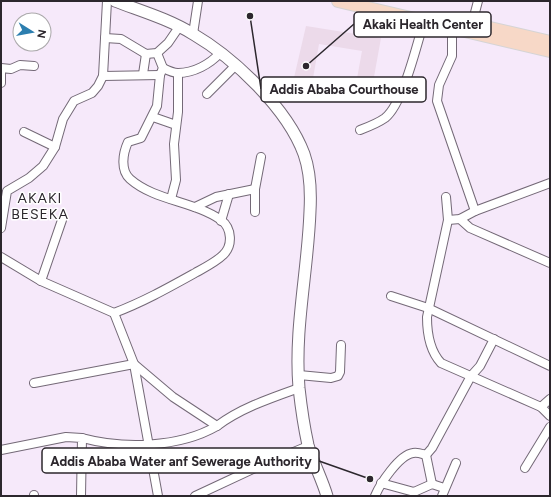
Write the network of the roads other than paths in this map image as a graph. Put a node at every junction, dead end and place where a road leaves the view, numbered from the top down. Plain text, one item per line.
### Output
1 (108, 1) edge
2 (198, 1) edge
3 (338, 1) edge
4 (374, 1) edge
5 (478, 1) edge
6 (424, 21) junction
7 (472, 24) junction
8 (179, 27) junction
9 (452, 28) junction
10 (193, 34) junction
11 (105, 38) junction
12 (550, 42) edge
13 (550, 51) edge
14 (158, 53) junction
15 (220, 53) junction
16 (146, 54) junction
17 (34, 66) dead end
18 (235, 66) junction
19 (161, 72) junction
20 (178, 73) junction
21 (143, 74) junction
22 (103, 76) junction
23 (1, 83) edge
24 (207, 94) dead end
25 (153, 117) junction
26 (176, 125) junction
27 (360, 130) dead end
28 (24, 132) dead end
29 (55, 147) junction
30 (261, 157) dead end
31 (550, 183) edge
32 (255, 189) junction
33 (229, 194) junction
34 (446, 197) dead end
35 (171, 199) junction
36 (195, 208) junction
37 (475, 211) junction
38 (255, 212) dead end
39 (460, 219) junction
40 (62, 220) dead end
41 (448, 220) junction
42 (222, 221) junction
43 (1, 228) edge
44 (1, 257) edge
45 (550, 263) edge
46 (40, 281) junction
47 (391, 296) dead end
48 (428, 308) junction
49 (114, 313) junction
50 (494, 339) junction
51 (341, 345) dead end
52 (134, 364) junction
53 (550, 366) edge
54 (299, 375) junction
55 (472, 376) junction
56 (34, 383) dead end
57 (299, 388) junction
58 (550, 399) edge
59 (541, 407) junction
60 (550, 416) edge
61 (217, 426) junction
62 (550, 427) edge
63 (82, 438) junction
64 (148, 445) junction
65 (308, 446) junction
66 (1, 450) edge
67 (426, 455) junction
68 (456, 463) dead end
69 (525, 468) dead end
70 (381, 483) junction
71 (432, 484) junction
72 (443, 492) edge
73 (81, 496) edge
74 (158, 496) edge
75 (195, 496) edge
76 (327, 496) edge
77 (375, 496) edge

1 - 8 main road
1 - 11 street
2 - 10 street
3 - 6 main road
4 - 7 main road
5 - 7 street
6 - 9 main road
6 - 27 street
7 - 12 main road
8 - 10 main road
8 - 14 street
9 - 13 main road
9 - 37 street
10 - 15 main road
11 - 16 street
11 - 22 street
14 - 16 street
14 - 19 street
15 - 18 main road
15 - 20 street
16 - 21 street
17 - 23 street
18 - 24 street
18 - 54 main road
19 - 20 street
19 - 21 street
19 - 25 street
20 - 26 street
21 - 22 street
22 - 29 street
25 - 26 street
25 - 35 street
26 - 35 street
28 - 29 street
29 - 43 street
30 - 32 street
31 - 37 street
32 - 33 street
32 - 38 street
33 - 36 street
33 - 42 street
34 - 41 street
35 - 36 street
36 - 42 street
37 - 39 street
39 - 41 street
39 - 45 street
40 - 46 street
41 - 48 street
42 - 49 street
44 - 46 street
46 - 49 street
47 - 48 street
48 - 50 street
48 - 55 street
49 - 52 street
50 - 53 street
50 - 55 street
51 - 54 street
52 - 56 street
52 - 61 street
52 - 64 street
54 - 57 main road
55 - 59 street
55 - 67 street
57 - 61 street
57 - 65 main road
58 - 59 street
59 - 60 street
61 - 64 street
62 - 69 street
63 - 64 street
63 - 66 street
63 - 73 street
64 - 74 street
65 - 75 street
65 - 76 main road
67 - 70 street
67 - 71 street
68 - 72 street
70 - 71 street
70 - 77 street
71 - 72 street

